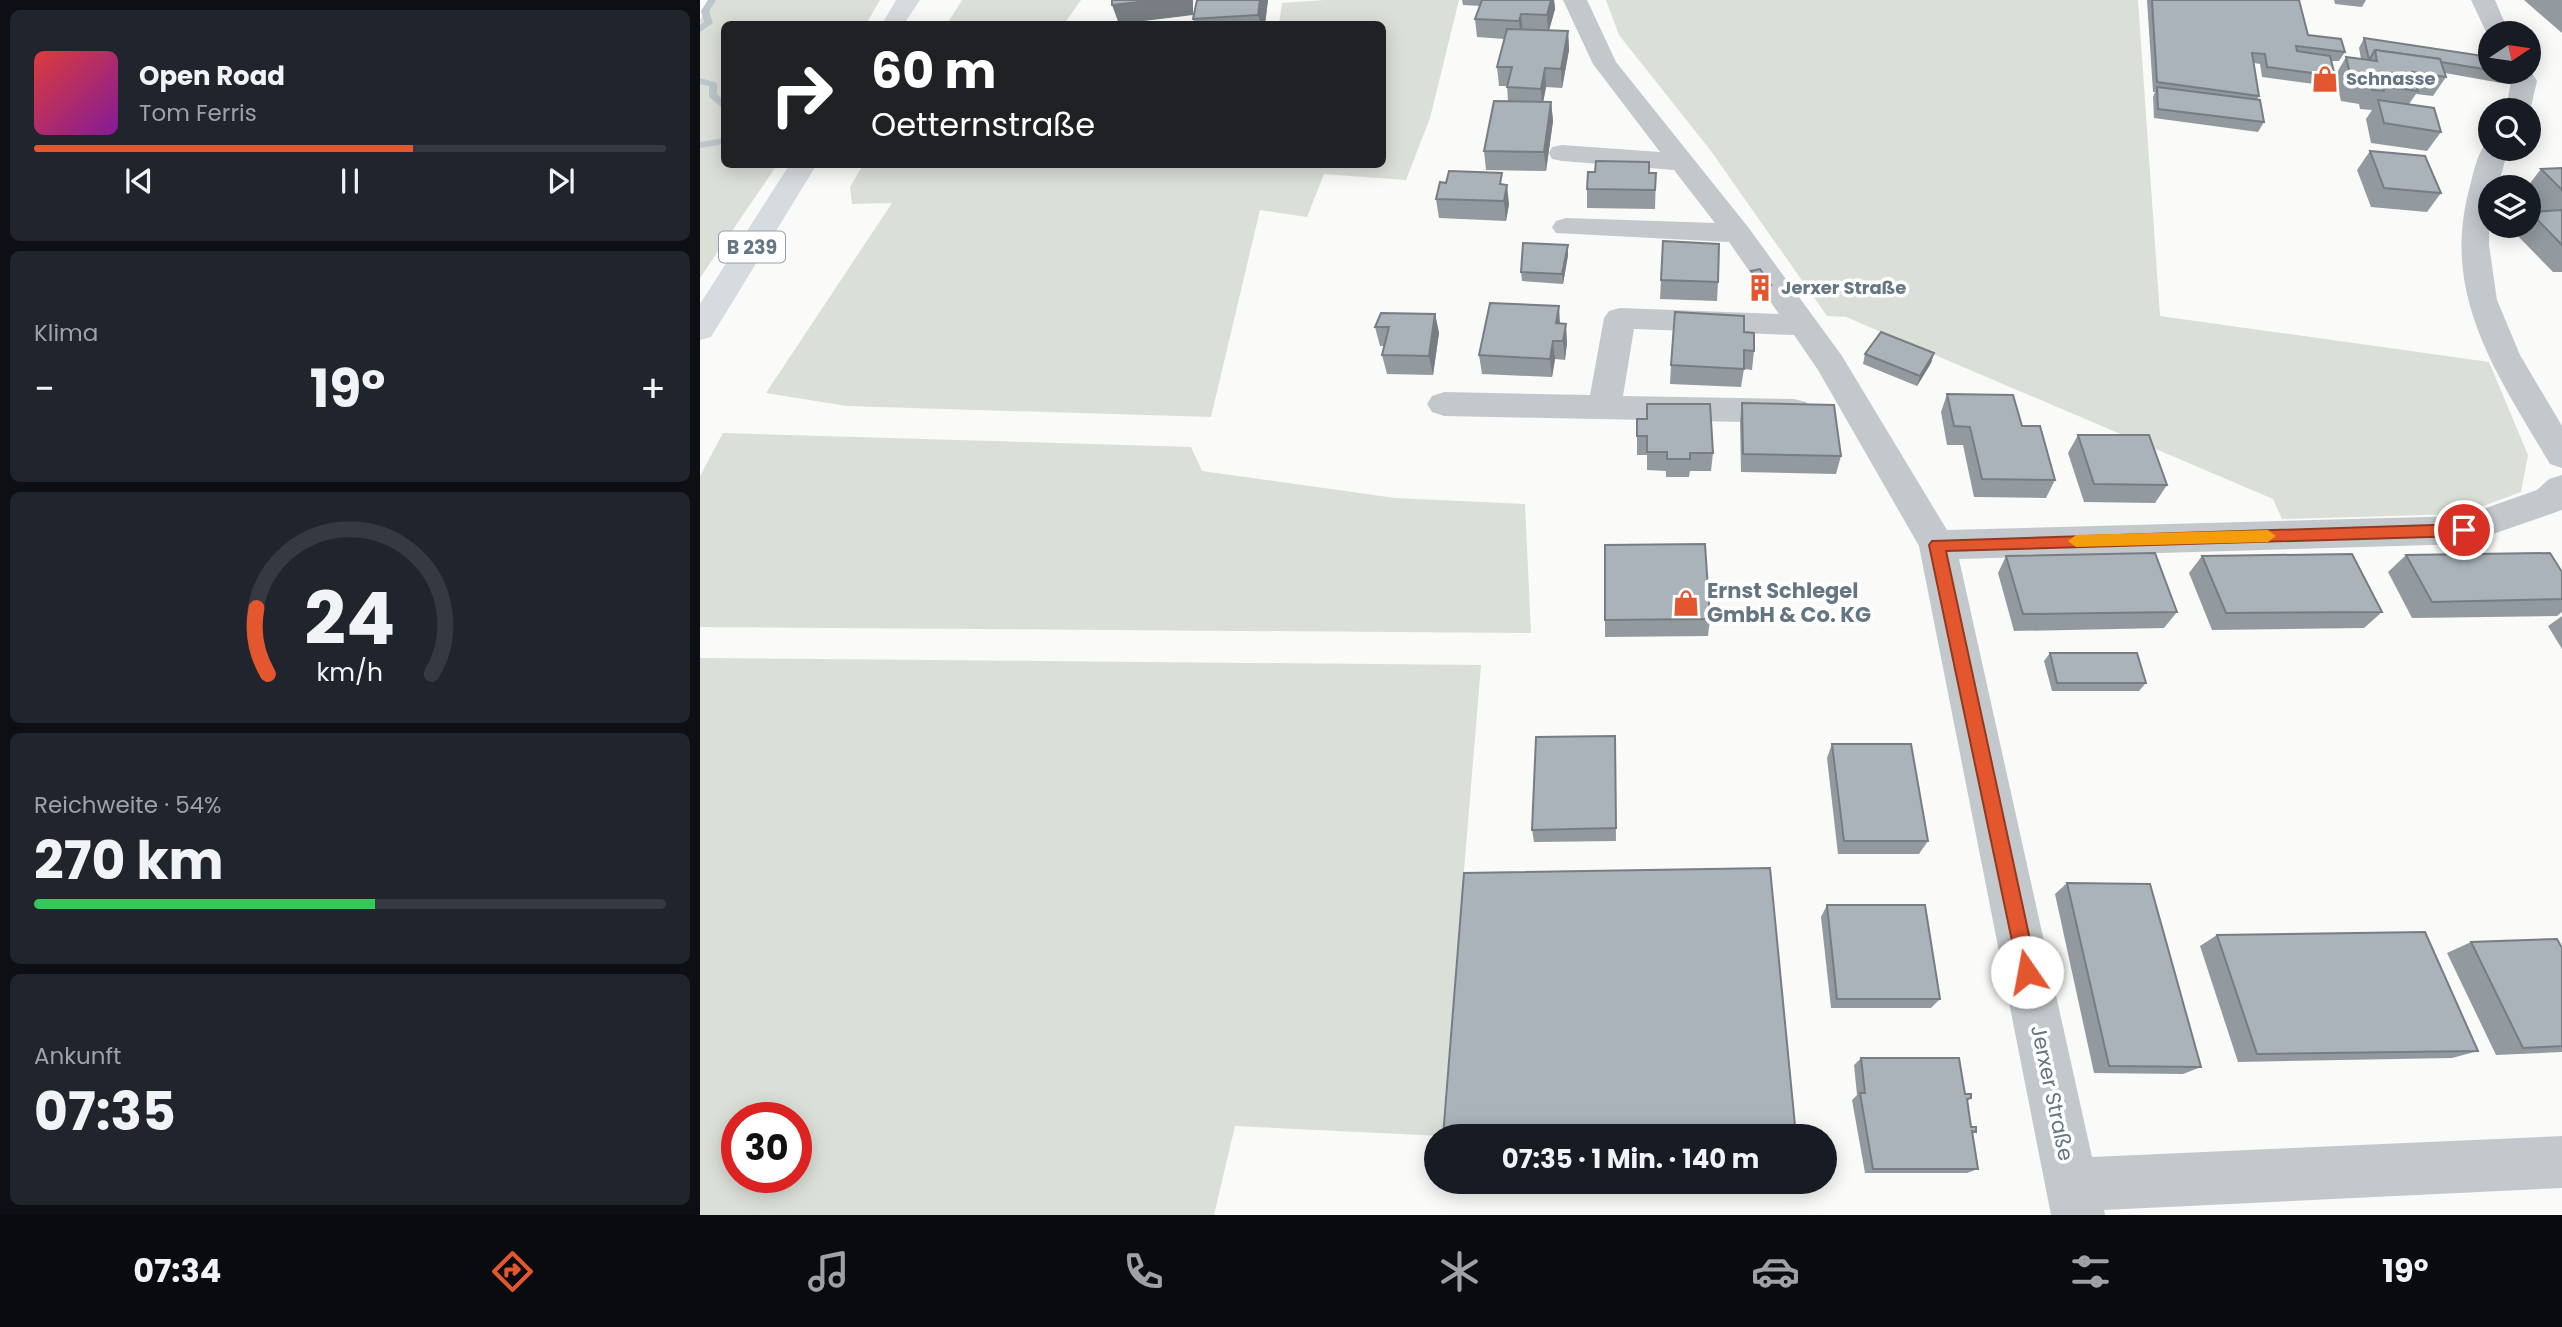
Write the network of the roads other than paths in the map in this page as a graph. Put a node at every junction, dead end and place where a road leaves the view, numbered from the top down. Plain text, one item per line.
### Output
1 (908, 0) edge
2 (1575, 0) edge
3 (2483, 0) edge
4 (895, 21) edge
5 (2492, 21) edge
6 (1562, 153) dead end
7 (2490, 161) edge
8 (1682, 162) junction
9 (801, 168) edge
10 (1566, 228) dead end
11 (1738, 233) junction
12 (1804, 326) junction
13 (700, 329) edge
14 (1444, 404) dead end
15 (1605, 406) junction
16 (1860, 413) junction
17 (2562, 455) edge
18 (2562, 489) edge
19 (1937, 545) junction
20 (2562, 1162) edge
21 (2075, 1200) edge

1 - 4 main road
2 - 8 street, Jerxer Straße
3 - 5 street
6 - 8 street
7 - 17 street
8 - 11 street, Jerxer Straße
9 - 13 main road, B 239
10 - 11 street
11 - 12 street, Jerxer Straße
12 - 15 street
12 - 16 street, Jerxer Straße
14 - 15 street
15 - 16 street
16 - 19 street, Jerxer Straße
18 - 19 street
19 - 21 street, Jerxer Straße
20 - 21 street

